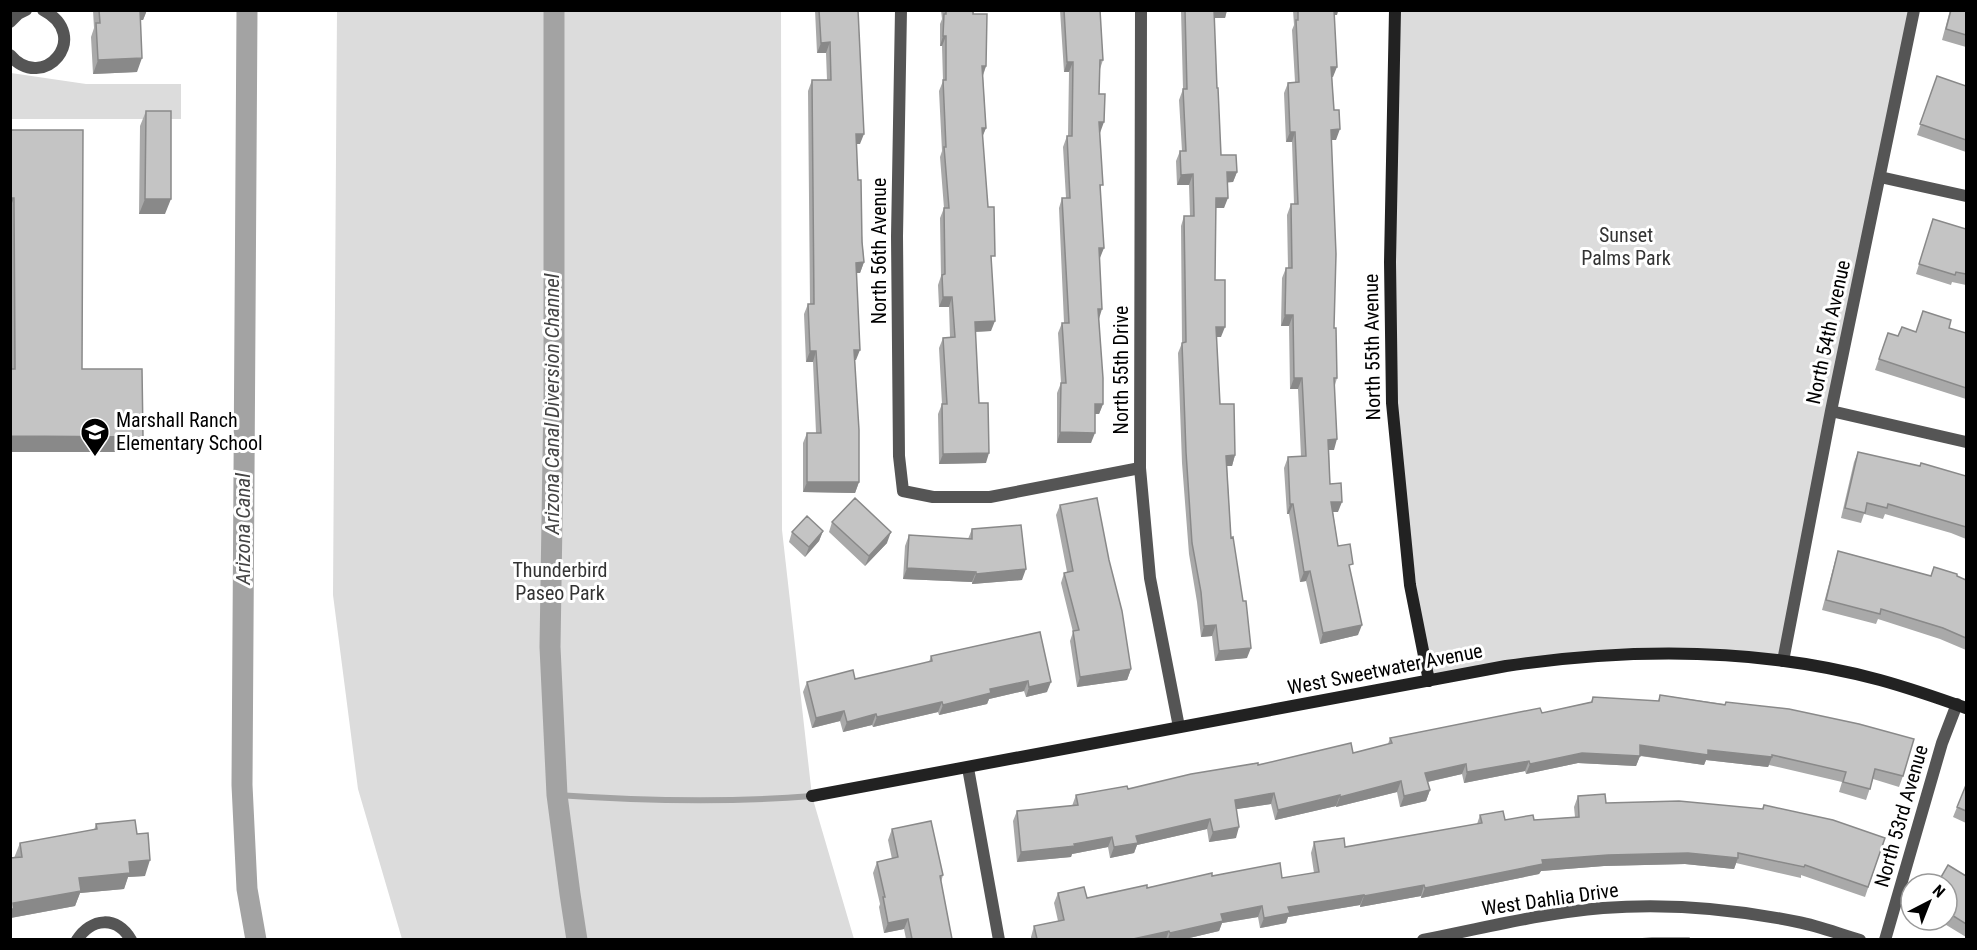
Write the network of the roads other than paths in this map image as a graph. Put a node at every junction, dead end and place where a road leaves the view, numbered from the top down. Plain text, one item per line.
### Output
1 (26, 10) edge
2 (901, 10) edge
3 (1141, 10) edge
4 (1395, 10) edge
5 (1914, 10) edge
6 (48, 12) edge
7 (10, 22) edge
8 (10, 55) edge
9 (1880, 177) junction
10 (1966, 196) edge
11 (1831, 411) junction
12 (1966, 442) edge
13 (1140, 468) junction
14 (1783, 661) junction
15 (1429, 681) junction
16 (1962, 706) edge
17 (1179, 727) junction
18 (968, 768) junction
19 (812, 796) dead end
20 (76, 939) edge
21 (131, 939) edge
22 (999, 939) edge
23 (1424, 939) edge
24 (1860, 939) edge
25 (1885, 939) edge

1 - 7 street
2 - 13 street, North 56th Avenue
3 - 13 street, North 55th Drive
4 - 15 street, North 55th Avenue
5 - 9 street, North 54th Avenue
6 - 8 street
9 - 10 street
9 - 11 street, North 54th Avenue
11 - 12 street
11 - 14 street, North 54th Avenue
13 - 17 street, North 55th Drive
14 - 15 street, West Sweetwater Avenue
14 - 16 street, West Sweetwater Avenue
15 - 17 street, West Sweetwater Avenue
16 - 25 street, North 53rd Avenue
17 - 18 street, West Sweetwater Avenue
18 - 19 street, West Sweetwater Avenue
18 - 22 street
20 - 21 street
23 - 24 street, West Dahlia Drive

